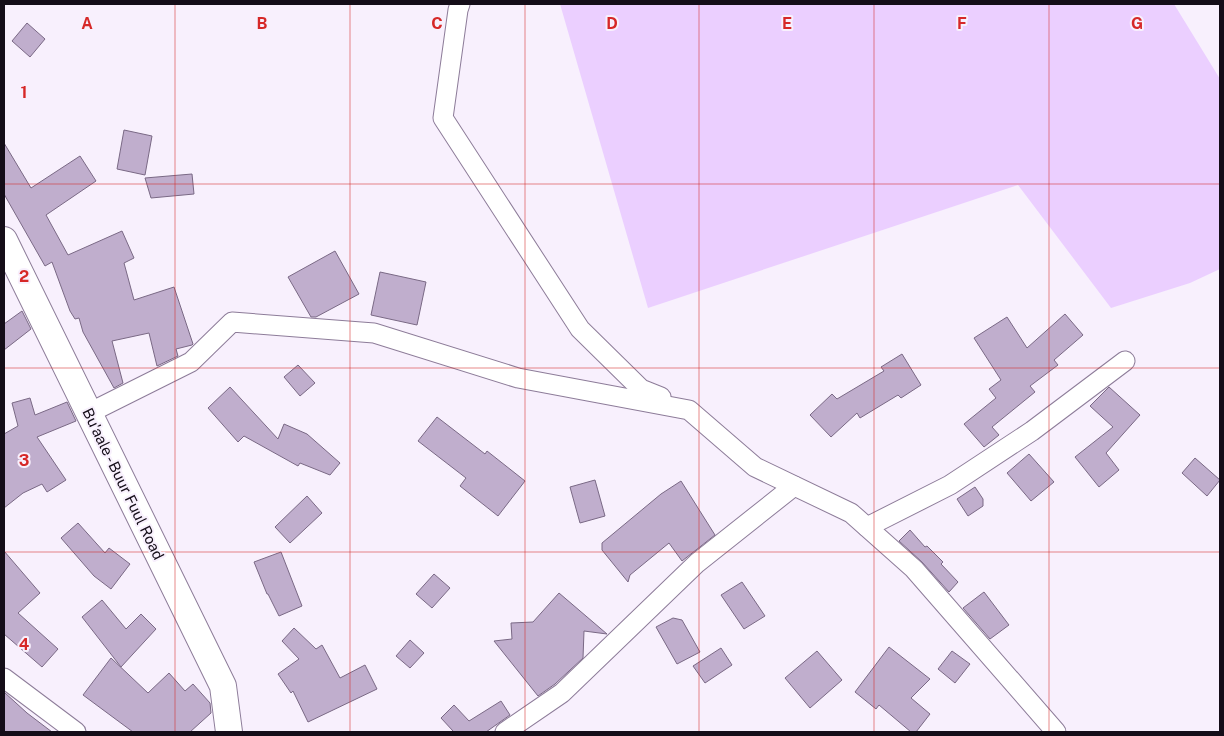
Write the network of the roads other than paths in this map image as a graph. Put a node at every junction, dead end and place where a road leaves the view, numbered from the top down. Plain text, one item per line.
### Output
1 (460, 4) edge
2 (4, 240) edge
3 (1125, 361) dead end
4 (689, 410) junction
5 (88, 413) junction
6 (794, 486) junction
7 (867, 527) junction
8 (4, 678) edge
9 (76, 732) edge
10 (230, 732) edge
11 (505, 732) edge
12 (1056, 732) edge

1 - 4 street
2 - 5 street, Bu'aale - Buur Fuul Road
3 - 7 street
4 - 5 street
4 - 6 street
5 - 10 street, Bu'aale - Buur Fuul Road
6 - 7 street
6 - 11 street
7 - 12 street
8 - 9 street

